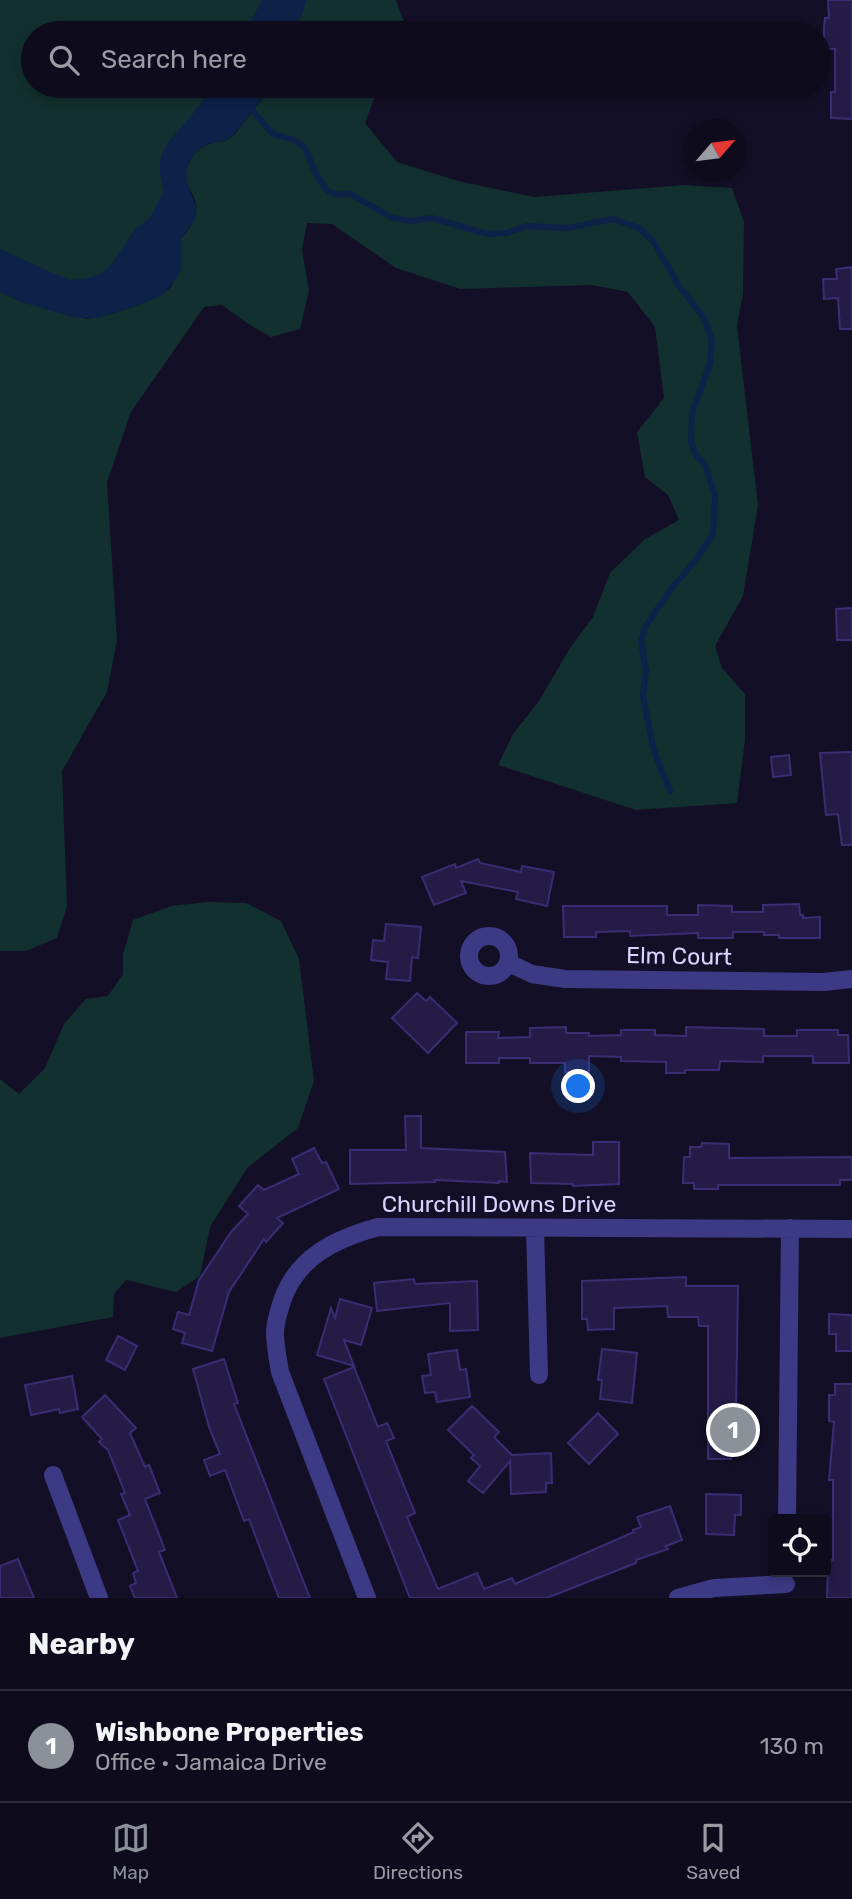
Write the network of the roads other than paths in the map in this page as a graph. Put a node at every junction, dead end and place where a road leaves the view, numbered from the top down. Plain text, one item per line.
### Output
1 (509, 963) dead end
2 (852, 979) edge
3 (790, 1228) junction
4 (535, 1229) junction
5 (852, 1229) edge
6 (539, 1375) dead end
7 (53, 1475) dead end
8 (787, 1514) edge
9 (786, 1584) edge
10 (99, 1598) edge
11 (367, 1598) edge
12 (678, 1598) edge

1 - 2 street, Elm Court
3 - 4 street, Churchill Downs Drive
3 - 5 street, Churchill Downs Drive
3 - 8 street
4 - 6 street
4 - 11 street, Churchill Downs Drive
7 - 10 street
9 - 12 street

